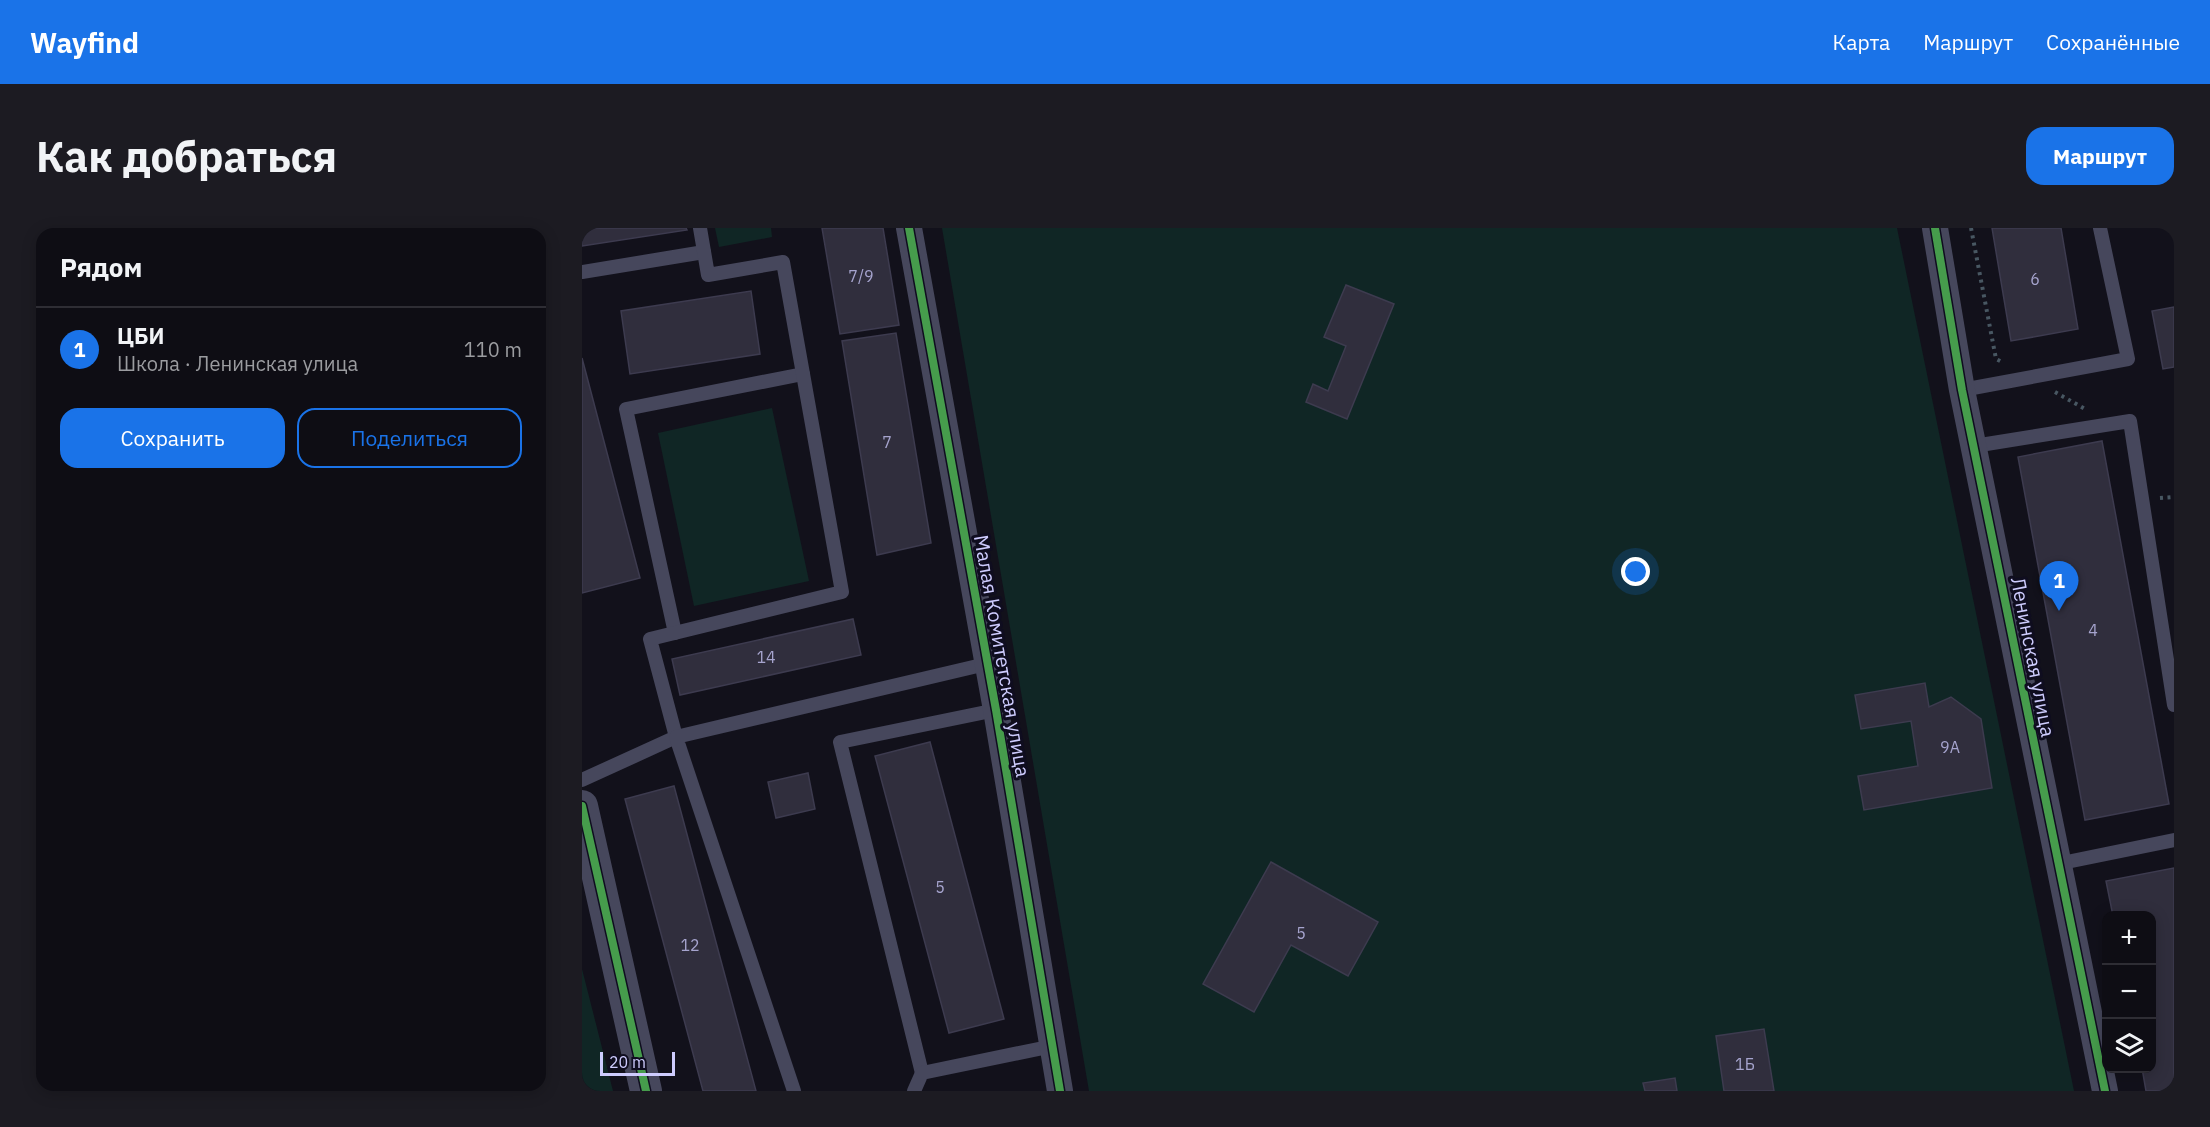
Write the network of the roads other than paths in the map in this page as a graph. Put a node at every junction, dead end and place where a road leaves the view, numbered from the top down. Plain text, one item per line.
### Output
1 (700, 228) edge
2 (909, 228) edge
3 (1935, 228) edge
4 (2100, 228) edge
5 (704, 252) junction
6 (582, 272) edge
7 (803, 374) junction
8 (1962, 390) junction
9 (1974, 446) junction
10 (675, 633) junction
11 (986, 664) junction
12 (2174, 705) edge
13 (996, 710) junction
14 (676, 737) junction
15 (582, 780) edge
16 (582, 806) edge
17 (2174, 840) edge
18 (2057, 864) junction
19 (1053, 1046) junction
20 (922, 1073) junction
21 (646, 1091) edge
22 (794, 1091) edge
23 (914, 1091) edge
24 (1060, 1091) edge
25 (2105, 1091) edge

1 - 5 lane
2 - 11 street, Малая Комитетская улица
3 - 8 street, Ленинская улица
4 - 8 lane
5 - 6 lane
5 - 7 lane
7 - 10 lane
7 - 10 lane
8 - 9 street, Ленинская улица
9 - 12 lane
9 - 18 street, Ленинская улица
10 - 14 lane
11 - 13 street, Малая Комитетская улица
11 - 14 lane
13 - 19 street, Малая Комитетская улица
13 - 20 lane
14 - 15 lane
14 - 22 lane
16 - 21 street
17 - 18 lane
18 - 25 street, Ленинская улица
19 - 20 lane
19 - 24 street, Малая Комитетская улица
20 - 23 lane

